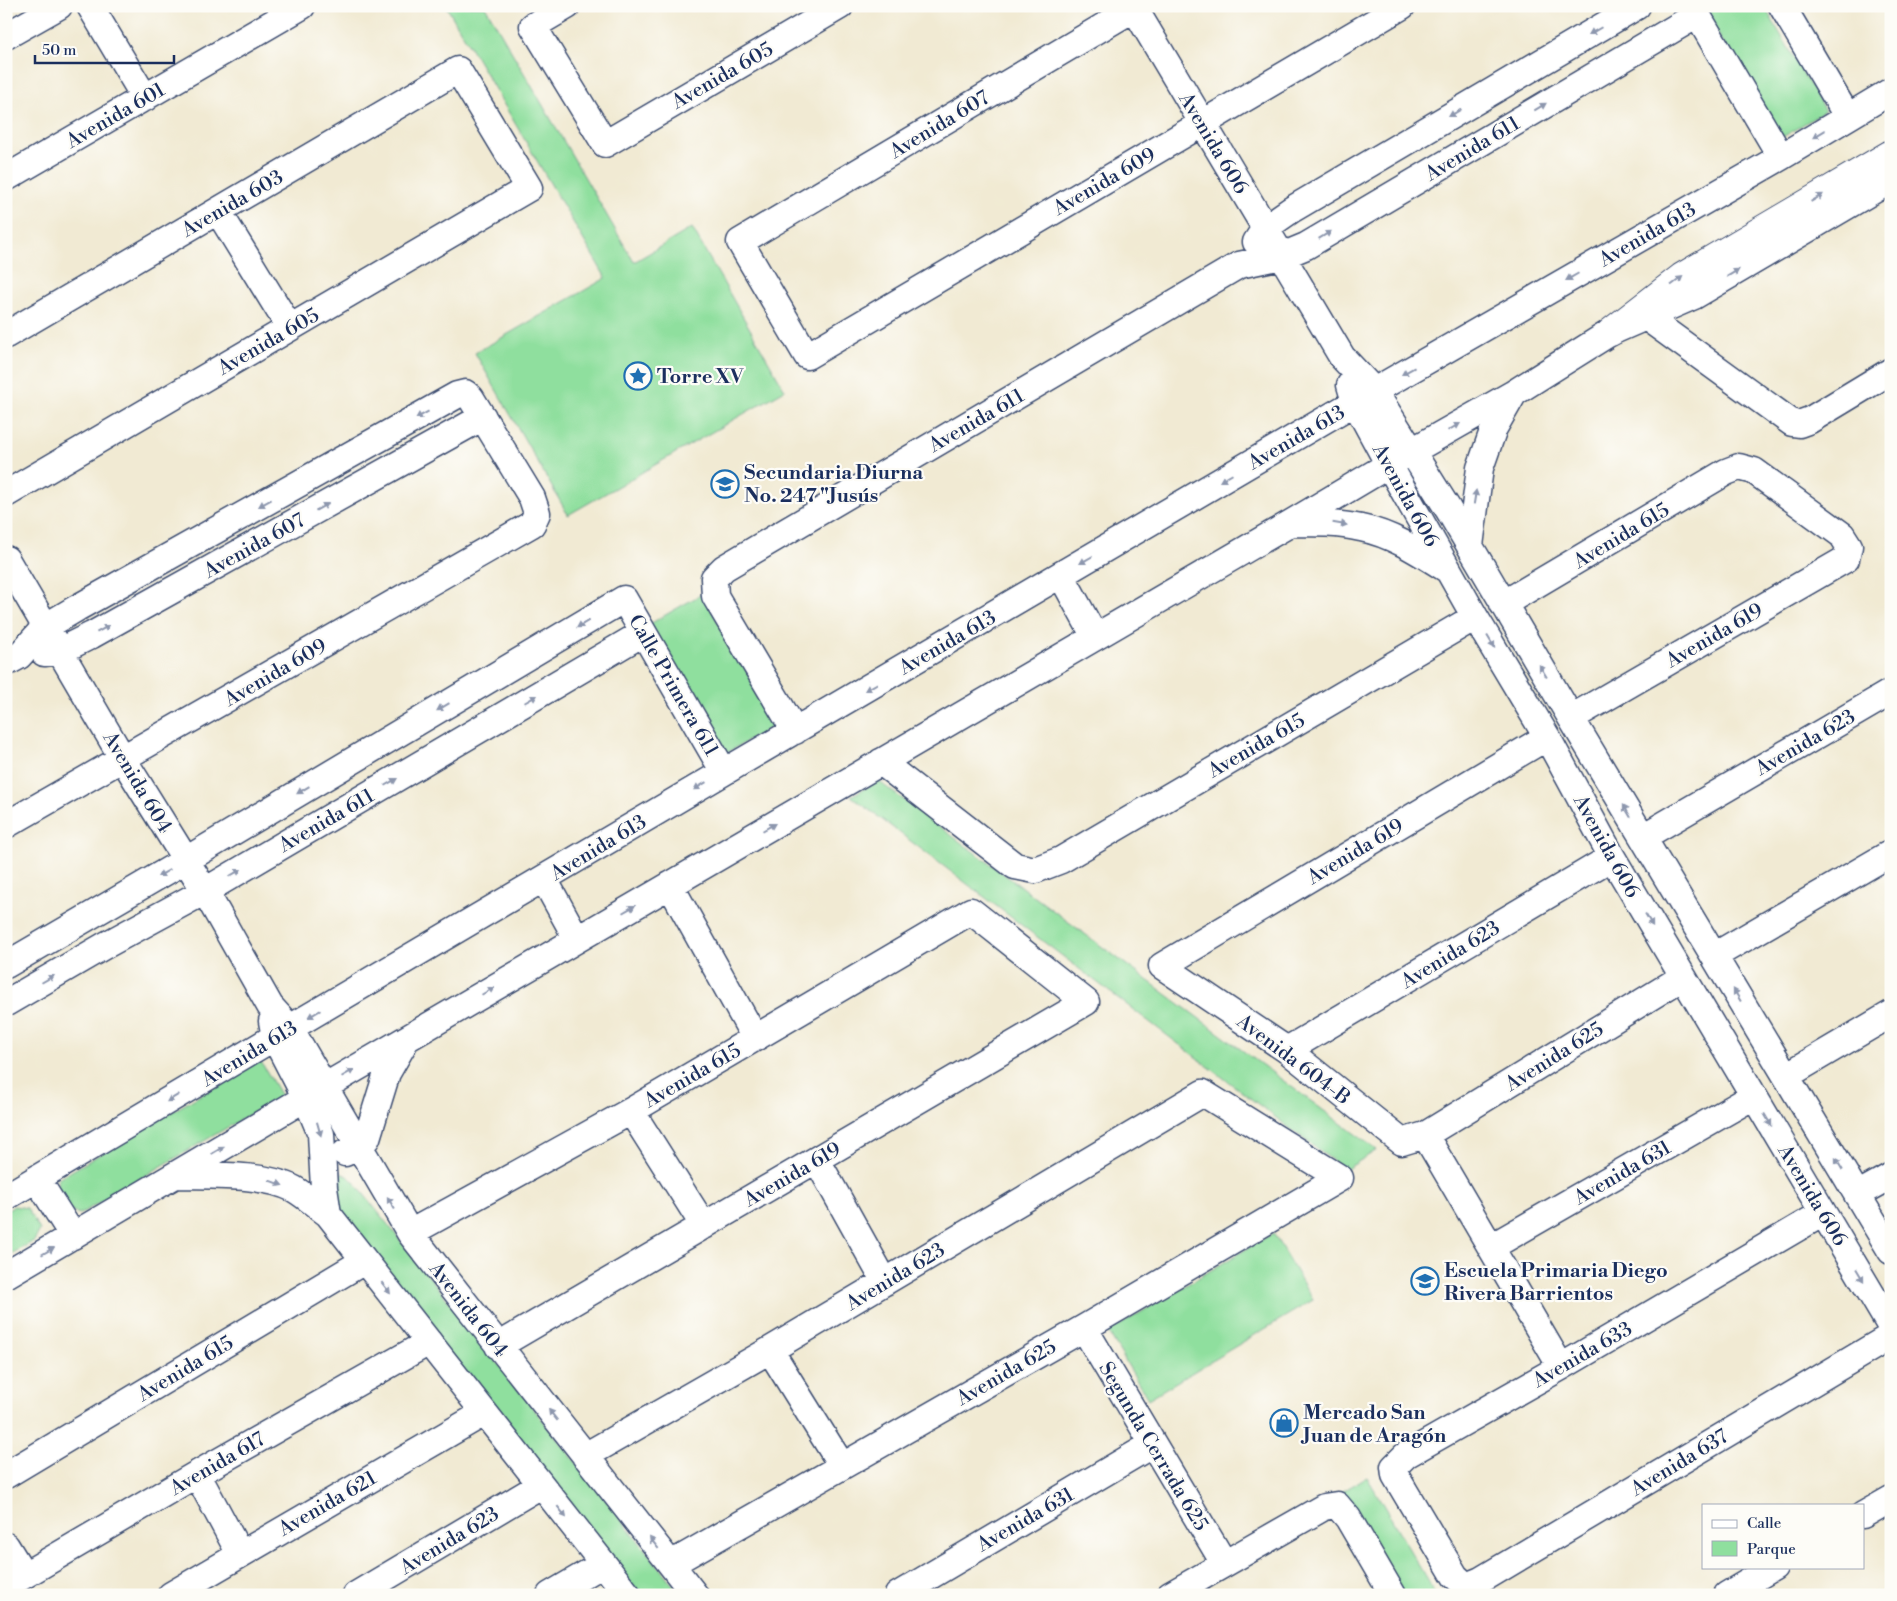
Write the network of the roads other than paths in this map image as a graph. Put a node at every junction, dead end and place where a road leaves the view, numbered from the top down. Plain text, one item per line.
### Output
1 (59, 6) edge
2 (90, 6) edge
3 (302, 6) edge
4 (567, 6) edge
5 (840, 6) edge
6 (1402, 6) edge
7 (1638, 6) edge
8 (1782, 6) edge
9 (1135, 7) edge
10 (1694, 10) edge
11 (6, 36) edge
12 (458, 70) joint
13 (1891, 91) edge
14 (145, 98) junction
15 (1847, 116) junction
16 (1203, 123) junction
17 (1891, 154) edge
18 (1781, 157) junction
19 (6, 178) edge
20 (1891, 180) edge
21 (218, 211) junction
22 (1265, 228) junction
23 (1282, 256) junction
24 (1240, 265) junction
25 (1646, 317) junction
26 (290, 328) junction
27 (1611, 332) junction
28 (6, 335) edge
29 (806, 356) joint
30 (1891, 371) edge
31 (1514, 393) junction
32 (1364, 396) junction
33 (483, 418) junction
34 (1412, 451) junction
35 (1389, 465) junction
36 (1739, 467) joint
37 (6, 494) edge
38 (1291, 523) junction
39 (1464, 535) junction
40 (1432, 541) junction
41 (6, 559) edge
42 (1450, 571) junction
43 (1061, 575) junction
44 (624, 599) joint
45 (1503, 604) junction
46 (1475, 616) junction
47 (45, 627) junction
48 (644, 633) junction
49 (1095, 637) junction
50 (60, 651) junction
51 (13, 659) edge
52 (1891, 692) edge
53 (1571, 718) junction
54 (796, 731) junction
55 (1547, 737) junction
56 (123, 759) junction
57 (881, 762) junction
58 (724, 772) junction
59 (6, 825) edge
60 (1643, 837) junction
61 (1891, 853) edge
62 (1612, 857) junction
63 (186, 860) junction
64 (544, 878) junction
65 (670, 885) junction
66 (205, 891) junction
67 (577, 939) junction
68 (1714, 956) junction
69 (6, 965) edge
70 (1162, 966) joint
71 (1683, 976) junction
72 (1086, 1002) joint
73 (6, 1004) edge
74 (1891, 1014) edge
75 (1756, 1025) junction
76 (282, 1033) junction
77 (755, 1038) junction
78 (406, 1039) junction
79 (1723, 1045) junction
80 (1287, 1050) junction
81 (1786, 1076) junction
82 (315, 1092) junction
83 (1203, 1093) joint
84 (1754, 1096) junction
85 (631, 1111) junction
86 (1425, 1135) junction
87 (358, 1147) junction
88 (323, 1160) junction
89 (817, 1160) junction
90 (175, 1175) junction
91 (1891, 1176) edge
92 (37, 1179) junction
93 (1857, 1195) junction
94 (6, 1197) edge
95 (328, 1214) junction
96 (1823, 1214) junction
97 (704, 1226) junction
98 (410, 1233) junction
99 (73, 1236) junction
100 (1491, 1247) junction
101 (1891, 1251) edge
102 (364, 1261) junction
103 (6, 1275) edge
104 (885, 1282) junction
105 (1891, 1327) edge
106 (1084, 1328) junction
107 (1891, 1336) edge
108 (429, 1342) junction
109 (498, 1346) junction
110 (770, 1350) junction
111 (1561, 1367) junction
112 (484, 1413) junction
113 (1153, 1444) junction
114 (585, 1456) junction
115 (842, 1466) junction
116 (1394, 1467) joint
117 (197, 1474) junction
118 (6, 1475) edge
119 (541, 1485) junction
120 (1891, 1499) edge
121 (1864, 1514) edge
122 (6, 1546) edge
123 (240, 1554) junction
124 (1224, 1563) junction
125 (604, 1564) junction
126 (671, 1564) junction
127 (1772, 1568) edge
128 (15, 1580) edge
129 (171, 1595) edge
130 (356, 1595) edge
131 (550, 1595) edge
132 (628, 1595) edge
133 (695, 1595) edge
134 (898, 1595) edge
135 (1170, 1595) edge
136 (1393, 1595) edge
137 (1727, 1595) edge

1 - 11 street
2 - 14 street
3 - 14 street, Avenida 601
4 - 5 street, Avenida 605
6 - 16 street, Avenida 609
7 -> 22 street, Avenida 611
8 - 15 street
9 - 16 street, Avenida 606
9 - 29 street, Avenida 607
10 - 18 street
23 -> 10 street, Avenida 611
12 - 21 street, Avenida 603
12 - 26 street, Avenida 605
13 - 15 street, Avenida 613
14 - 19 street, Avenida 601
15 -> 18 street, Avenida 613
16 - 22 street, Avenida 606
16 - 29 street, Avenida 609
27 -> 17 highway
18 -> 32 street, Avenida 613
25 -> 20 street
21 - 26 street
21 - 28 street, Avenida 603
22 - 23 street, Avenida 606
22 - 24 street, Avenida 611
23 - 24 street, Avenida 611
23 - 32 street, Avenida 606
24 - 54 street, Avenida 611
25 - 27 street
25 - 30 street
26 - 37 street, Avenida 605
27 - 31 street
34 -> 31 street
39 -> 31 street
32 - 34 street, Avenida 606
32 - 35 street, Avenida 606
32 -> 43 street, Avenida 613
33 -> 47 street, Avenida 607
50 -> 33 street, Avenida 607
33 - 56 street, Avenida 609
34 - 35 street
34 - 39 street, Avenida 606
35 - 38 street
35 - 40 street, Avenida 606
36 - 45 street, Avenida 615
36 - 53 street, Avenida 619
38 -> 42 street
38 - 49 street
39 - 40 street
39 - 45 street, Avenida 606
40 - 42 street, Avenida 606
41 - 47 street, Avenida 604
42 - 46 street, Avenida 606
43 - 49 street
43 -> 54 street, Avenida 613
44 - 48 street, Calle Primera 611
44 -> 63 street, Avenida 611
53 -> 45 street, Avenida 606
46 -> 55 street, Avenida 606
46 - 57 street, Avenida 615
47 - 50 street, Avenida 604
47 - 51 street, Avenida 607
48 - 58 street, Calle Primera 611
66 -> 48 street, Avenida 611
49 - 57 street
50 - 51 street, Avenida 607
50 - 56 street, Avenida 604
52 - 60 street, Avenida 623
60 -> 53 street, Avenida 606
54 - 58 street, Avenida 613
55 - 62 street, Avenida 606
55 - 70 street, Avenida 619
56 - 59 street, Avenida 609
56 - 63 street, Avenida 604
65 -> 57 street
58 -> 64 street, Avenida 613
60 - 68 street, Avenida 606
61 - 68 street
62 -> 71 street, Avenida 606
62 - 80 street, Avenida 623
63 - 66 street, Avenida 604
63 -> 69 street, Avenida 611
64 - 67 street
64 -> 76 street, Avenida 613
67 -> 65 street
65 - 77 street
73 -> 66 street, Avenida 611
66 - 76 street, Avenida 604
78 -> 67 street
75 -> 68 street, Avenida 606
70 - 80 street, Avenida 604-B
71 - 79 street, Avenida 606
71 - 86 street, Avenida 625
72 - 77 street, Avenida 615
72 - 89 street, Avenida 619
74 - 81 street
75 - 79 street
75 - 81 street, Avenida 606
76 - 82 street, Avenida 604
76 -> 92 street, Avenida 613
77 - 85 street, Avenida 615
82 -> 78 street
78 - 87 street
79 - 84 street, Avenida 606
80 - 86 street, Avenida 604-B
93 -> 81 street, Avenida 606
82 - 87 street, Avenida 604
82 -> 88 street, Avenida 604
90 -> 82 street
83 - 104 street, Avenida 623
83 - 106 street, Avenida 625
84 -> 96 street, Avenida 606
84 - 100 street, Avenida 631
85 - 97 street
85 - 98 street, Avenida 615
86 - 100 street
87 - 88 street
98 -> 87 street, Avenida 604
88 - 95 street, Avenida 604
89 - 97 street, Avenida 619
89 - 104 street
90 -> 95 street
90 - 99 street
91 - 93 street
92 - 94 street, Avenida 613
92 - 99 street
93 - 101 street, Avenida 606
95 - 102 street, Avenida 604
96 -> 105 street, Avenida 606
96 - 111 street, Avenida 633
97 - 109 street, Avenida 619
98 - 109 street, Avenida 604
103 -> 99 street
100 - 111 street
102 -> 108 street, Avenida 604
102 - 118 street, Avenida 615
104 - 110 street, Avenida 623
106 - 113 street, Segunda Cerrada 625
106 - 115 street, Avenida 625
107 - 116 street, Avenida 637
108 - 112 street, Avenida 604
108 - 117 street, Avenida 617
114 -> 109 street, Avenida 604
110 - 114 street, Avenida 623
110 - 115 street
111 - 116 street, Avenida 633
112 - 119 street, Avenida 604
112 - 123 street, Avenida 621
113 - 124 street, Segunda Cerrada 625
113 - 134 street, Avenida 631
126 -> 114 street, Avenida 604
115 - 126 street, Avenida 625
117 - 123 street
117 - 128 street, Avenida 617
119 -> 125 street, Avenida 604
119 - 130 street, Avenida 623
120 - 121 street
122 - 128 street
123 - 129 street, Avenida 621
124 - 135 street
124 - 136 street
125 - 131 street
125 - 132 street, Avenida 604
126 - 133 street, Avenida 604
127 - 137 street

